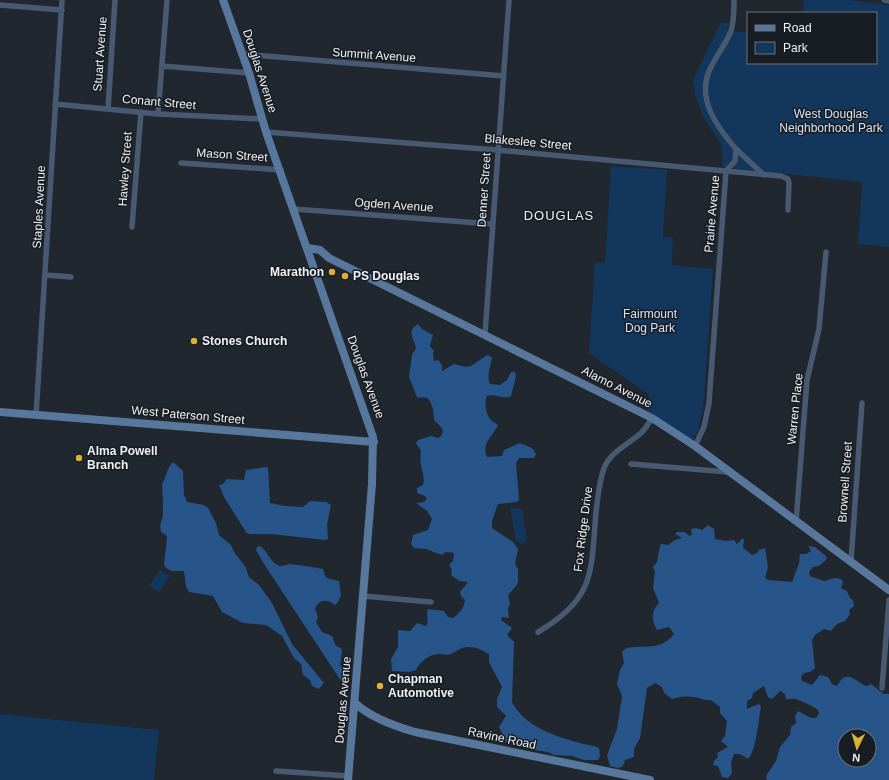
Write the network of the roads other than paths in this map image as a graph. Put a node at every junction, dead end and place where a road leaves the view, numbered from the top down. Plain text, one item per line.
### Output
1 (62, 0) edge
2 (115, 0) edge
3 (167, 0) edge
4 (223, 0) edge
5 (509, 0) edge
6 (734, 0) edge
7 (884, 0) edge
8 (889, 0) edge
9 (0, 5) edge
10 (62, 10) junction
11 (242, 54) junction
12 (162, 66) junction
13 (249, 73) junction
14 (504, 76) junction
15 (55, 104) junction
16 (108, 109) junction
17 (141, 112) junction
18 (158, 114) junction
19 (262, 119) junction
20 (266, 132) junction
21 (736, 149) junction
22 (497, 150) junction
23 (181, 163) dead end
24 (281, 170) junction
25 (726, 171) junction
26 (764, 175) junction
27 (294, 209) junction
28 (788, 210) dead end
29 (492, 224) junction
30 (132, 228) dead end
31 (308, 248) junction
32 (826, 252) dead end
33 (329, 258) junction
34 (312, 259) junction
35 (46, 275) junction
36 (71, 276) dead end
37 (485, 334) junction
38 (862, 402) dead end
39 (0, 412) edge
40 (36, 415) junction
41 (652, 418) junction
42 (374, 442) junction
43 (695, 446) junction
44 (631, 464) dead end
45 (728, 472) junction
46 (796, 522) junction
47 (851, 562) junction
48 (889, 590) edge
49 (363, 596) junction
50 (889, 600) edge
51 (431, 602) dead end
52 (538, 632) dead end
53 (882, 688) dead end
54 (355, 703) junction
55 (276, 771) dead end
56 (349, 778) edge
57 (650, 780) edge

1 - 10 street, Staples Avenue
2 - 16 street, Stuart Avenue
3 - 12 street
4 - 11 street, Douglas Avenue
5 - 14 street, Denner Street
6 - 21 street
7 - 8 street
9 - 10 street
10 - 15 street, Staples Avenue
11 - 13 street, Douglas Avenue
11 - 14 street, Summit Avenue
12 - 13 street
12 - 18 street
13 - 19 street, Douglas Avenue
14 - 22 street, Denner Street
15 - 16 street, Conant Street
15 - 35 street, Staples Avenue
16 - 17 street, Conant Street
17 - 18 street, Conant Street
17 - 30 street, Hawley Street
18 - 19 street, Conant Street
19 - 20 street, Douglas Avenue
20 - 22 street, Blakeslee Street
20 - 24 street, Douglas Avenue
21 - 25 street, Prairie Avenue
21 - 26 street
22 - 25 street, Blakeslee Street
22 - 29 street, Denner Street
23 - 24 street, Mason Street
24 - 27 street, Douglas Avenue
25 - 26 street, Blakeslee Street
25 - 43 street, Prairie Avenue
26 - 28 street, Blakeslee Street
27 - 29 street, Ogden Avenue
27 - 31 street, Douglas Avenue
29 - 37 street, Denner Street
31 - 33 street, Alamo Avenue
31 - 34 street, Douglas Avenue
32 - 46 street, Warren Place
33 - 34 street
33 - 37 street, Alamo Avenue
34 - 42 street, Douglas Avenue
35 - 36 street
35 - 40 street, Staples Avenue
37 - 41 street, Alamo Avenue
38 - 47 street, Brownell Street
39 - 40 street, West Paterson Street
40 - 42 street, West Paterson Street
41 - 43 street, Alamo Avenue
41 - 52 street, Fox Ridge Drive
42 - 49 street, Douglas Avenue
43 - 45 street, Alamo Avenue
44 - 45 street
45 - 46 street, Alamo Avenue
46 - 47 street, Alamo Avenue
47 - 48 street, Alamo Avenue
49 - 51 street
49 - 54 street, Douglas Avenue
50 - 53 street
54 - 56 street, Douglas Avenue
54 - 57 street, Ravine Road
55 - 56 street

